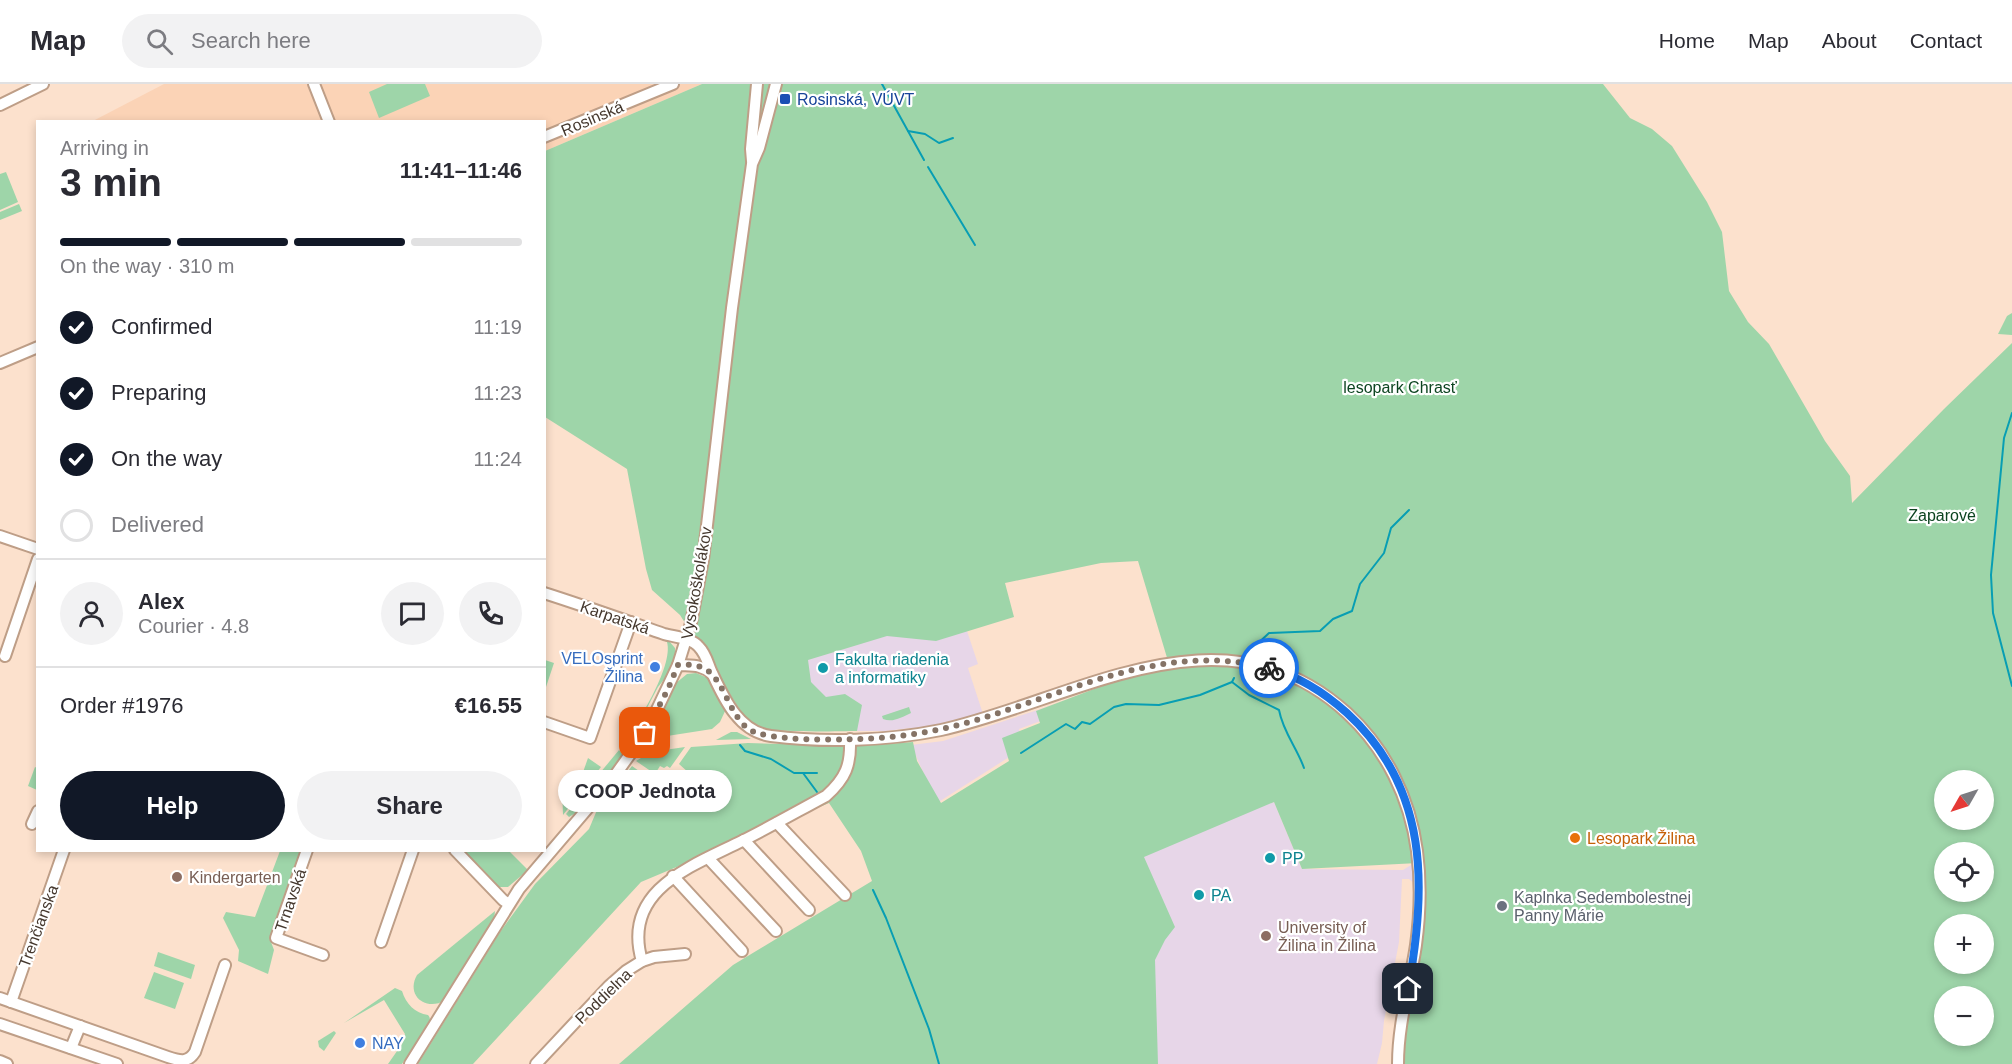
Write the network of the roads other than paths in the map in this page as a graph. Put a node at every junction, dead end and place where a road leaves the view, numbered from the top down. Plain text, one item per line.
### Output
1 (43, 84) edge
2 (314, 84) edge
3 (673, 84) edge
4 (776, 84) edge
5 (755, 86) edge
6 (0, 105) edge
7 (328, 120) edge
8 (546, 136) edge
9 (752, 164) junction
10 (36, 348) edge
11 (0, 363) edge
12 (0, 536) edge
13 (36, 548) edge
14 (36, 566) edge
15 (546, 594) edge
16 (631, 622) junction
17 (0, 630) edge
18 (12, 635) junction
19 (686, 640) junction
20 (5, 656) dead end
21 (678, 665) junction
22 (712, 674) junction
23 (546, 723) edge
24 (850, 739) junction
25 (36, 815) edge
26 (777, 822) junction
27 (32, 824) dead end
28 (744, 840) junction
29 (63, 852) edge
30 (306, 852) edge
31 (412, 852) edge
32 (456, 852) edge
33 (708, 858) junction
34 (673, 876) junction
35 (845, 895) dead end
36 (509, 904) junction
37 (809, 910) dead end
38 (776, 931) dead end
39 (381, 942) dead end
40 (742, 951) dead end
41 (685, 954) dead end
42 (323, 955) dead end
43 (642, 961) junction
44 (225, 965) dead end
45 (5, 1000) edge
46 (80, 1026) junction
47 (3, 1028) edge
48 (71, 1048) junction
49 (0, 1062) edge
50 (7, 1064) edge
51 (117, 1064) edge
52 (410, 1064) edge
53 (536, 1064) edge
54 (1398, 1064) edge

1 - 6 street
2 - 7 street
3 - 8 street, Rosinská
4 - 9 street, Vysokoškolákov
5 - 9 street, Vysokoškolákov
9 - 19 street, Vysokoškolákov
10 - 11 street
12 - 13 street
14 - 18 street
15 - 16 street, Karpatská
16 - 19 street, Karpatská
16 - 23 street
17 - 18 street
18 - 20 street
19 - 21 street, Vysokoškolákov
19 - 22 street
21 - 22 street
21 - 36 street, Vysokoškolákov
22 - 24 street
24 - 26 street
24 - 54 street
25 - 27 street
26 - 28 street
26 - 35 street
28 - 33 street
28 - 37 street
29 - 45 street, Trenčianska
30 - 42 street, Trnavská
31 - 39 street
32 - 36 street
33 - 34 street
33 - 38 street
34 - 40 street
34 - 43 street
36 - 52 street, Vysokoškolákov
41 - 43 street, Poddielna
43 - 53 street, Poddielna
44 - 46 street
45 - 46 street
46 - 48 street
47 - 48 street
48 - 51 street
49 - 50 street

